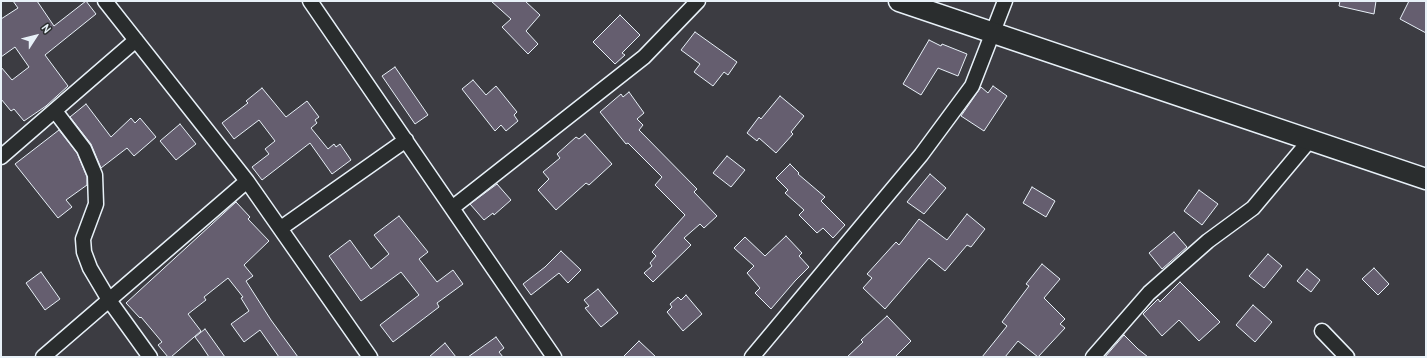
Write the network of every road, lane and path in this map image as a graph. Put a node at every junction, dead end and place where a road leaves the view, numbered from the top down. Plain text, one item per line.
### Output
1 (105, 1) edge
2 (310, 1) edge
3 (698, 1) edge
4 (899, 1) edge
5 (1004, 1) edge
6 (993, 33) junction
7 (136, 40) junction
8 (55, 111) junction
9 (406, 140) junction
10 (1310, 140) junction
11 (1, 157) edge
12 (1426, 179) edge
13 (247, 181) junction
14 (452, 208) junction
15 (281, 228) junction
16 (109, 300) junction
17 (1322, 331) dead end
18 (43, 357) edge
19 (150, 357) edge
20 (370, 357) edge
21 (554, 357) edge
22 (752, 357) edge
23 (1093, 357) edge
24 (1347, 357) edge

1 - 7 street
2 - 9 street
3 - 14 street
4 - 6 street
5 - 6 street
6 - 10 street
6 - 22 street
7 - 8 street
7 - 13 street
8 - 11 street
8 - 16 street
9 - 14 street
9 - 15 street
10 - 12 street
10 - 23 street
13 - 15 street
13 - 16 street
14 - 21 street
15 - 20 street
16 - 18 street
16 - 19 street
17 - 24 street

